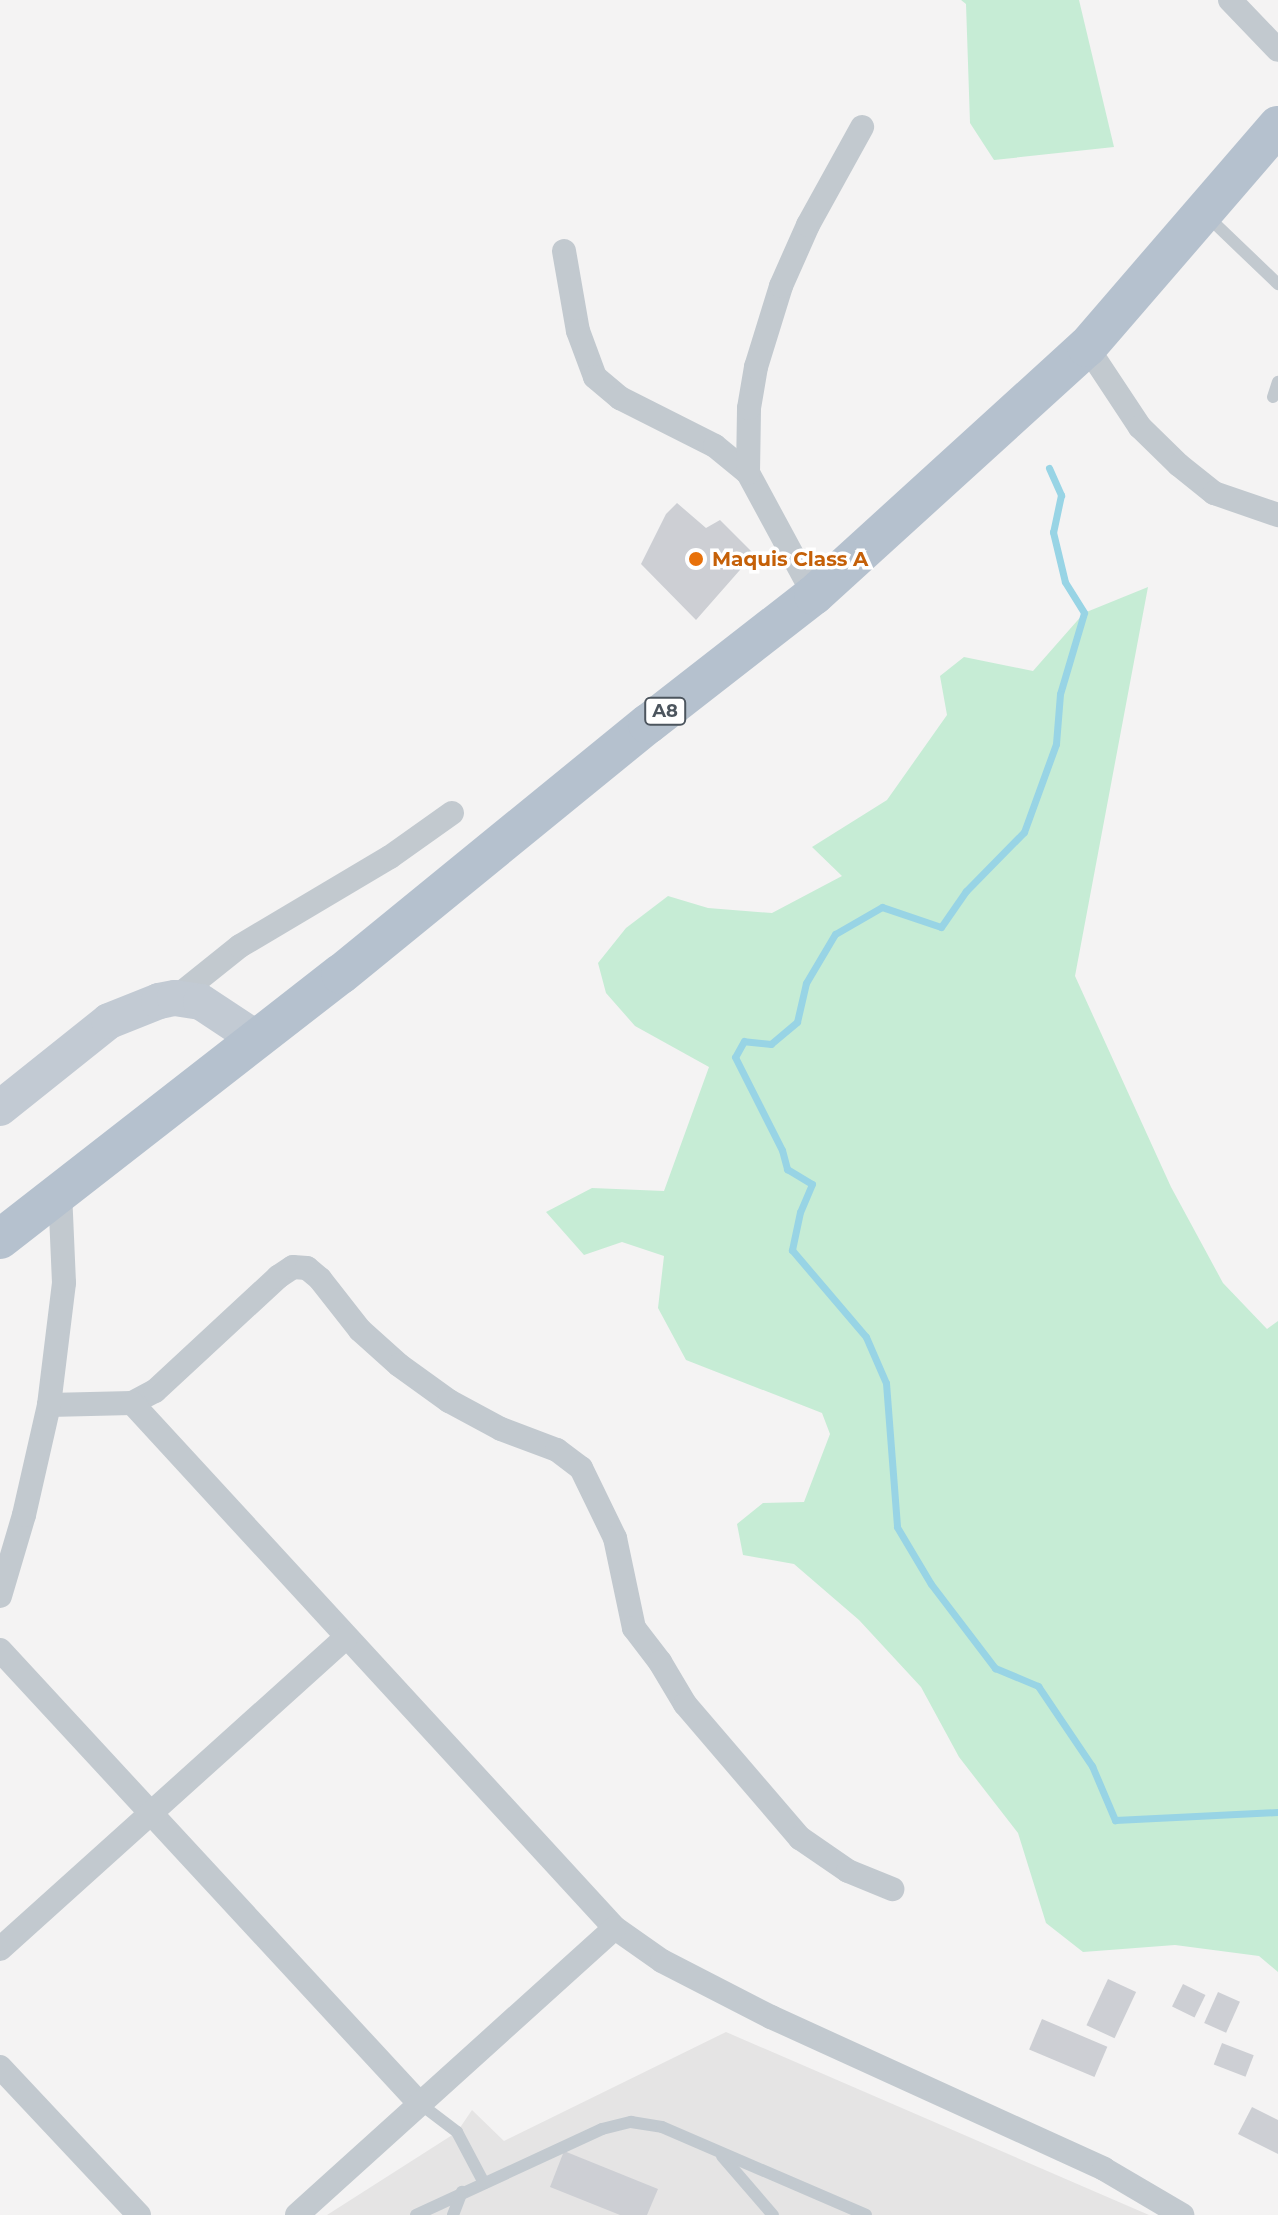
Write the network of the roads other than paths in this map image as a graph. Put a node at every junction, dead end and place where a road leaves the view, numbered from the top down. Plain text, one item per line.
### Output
1 (1230, 0) edge
2 (1278, 50) edge
3 (1278, 126) edge
4 (862, 127) dead end
5 (1204, 212) junction
6 (564, 251) dead end
7 (1278, 284) edge
8 (1087, 347) junction
9 (1278, 382) edge
10 (1273, 397) dead end
11 (748, 473) junction
12 (1278, 515) edge
13 (814, 595) junction
14 (452, 813) dead end
15 (175, 998) junction
16 (257, 1039) junction
17 (0, 1108) edge
18 (60, 1190) junction
19 (0, 1239) edge
20 (132, 1403) junction
21 (49, 1405) junction
22 (0, 1596) edge
23 (346, 1637) junction
24 (0, 1650) edge
25 (151, 1813) junction
26 (892, 1889) dead end
27 (615, 1928) junction
28 (0, 1949) edge
29 (0, 2067) edge
30 (419, 2103) junction
31 (720, 2154) junction
32 (484, 2183) junction
33 (462, 2192) junction
34 (139, 2215) edge
35 (297, 2215) edge
36 (416, 2215) edge
37 (453, 2215) edge
38 (773, 2215) edge
39 (866, 2215) edge
40 (1182, 2215) edge

1 - 2 street
3 - 5 main road, A8
4 - 11 street
5 - 7 lane
5 - 8 main road, A8
6 - 11 street
8 - 12 street
8 - 13 main road, A8
9 - 10 lane
11 - 13 street
13 - 16 main road, A8
14 - 15 street
15 - 16 street
15 - 17 street
16 - 18 main road, A8
18 - 19 main road, A8
18 - 21 street
20 - 21 street
20 - 23 street
20 - 26 street
21 - 22 street
23 - 25 street
23 - 27 street
24 - 25 street
25 - 28 street
25 - 30 street
27 - 30 street
27 - 40 street
29 - 34 street
30 - 32 lane
30 - 35 street
31 - 32 lane
31 - 38 lane
31 - 39 lane
32 - 33 lane
33 - 36 lane
33 - 37 lane

